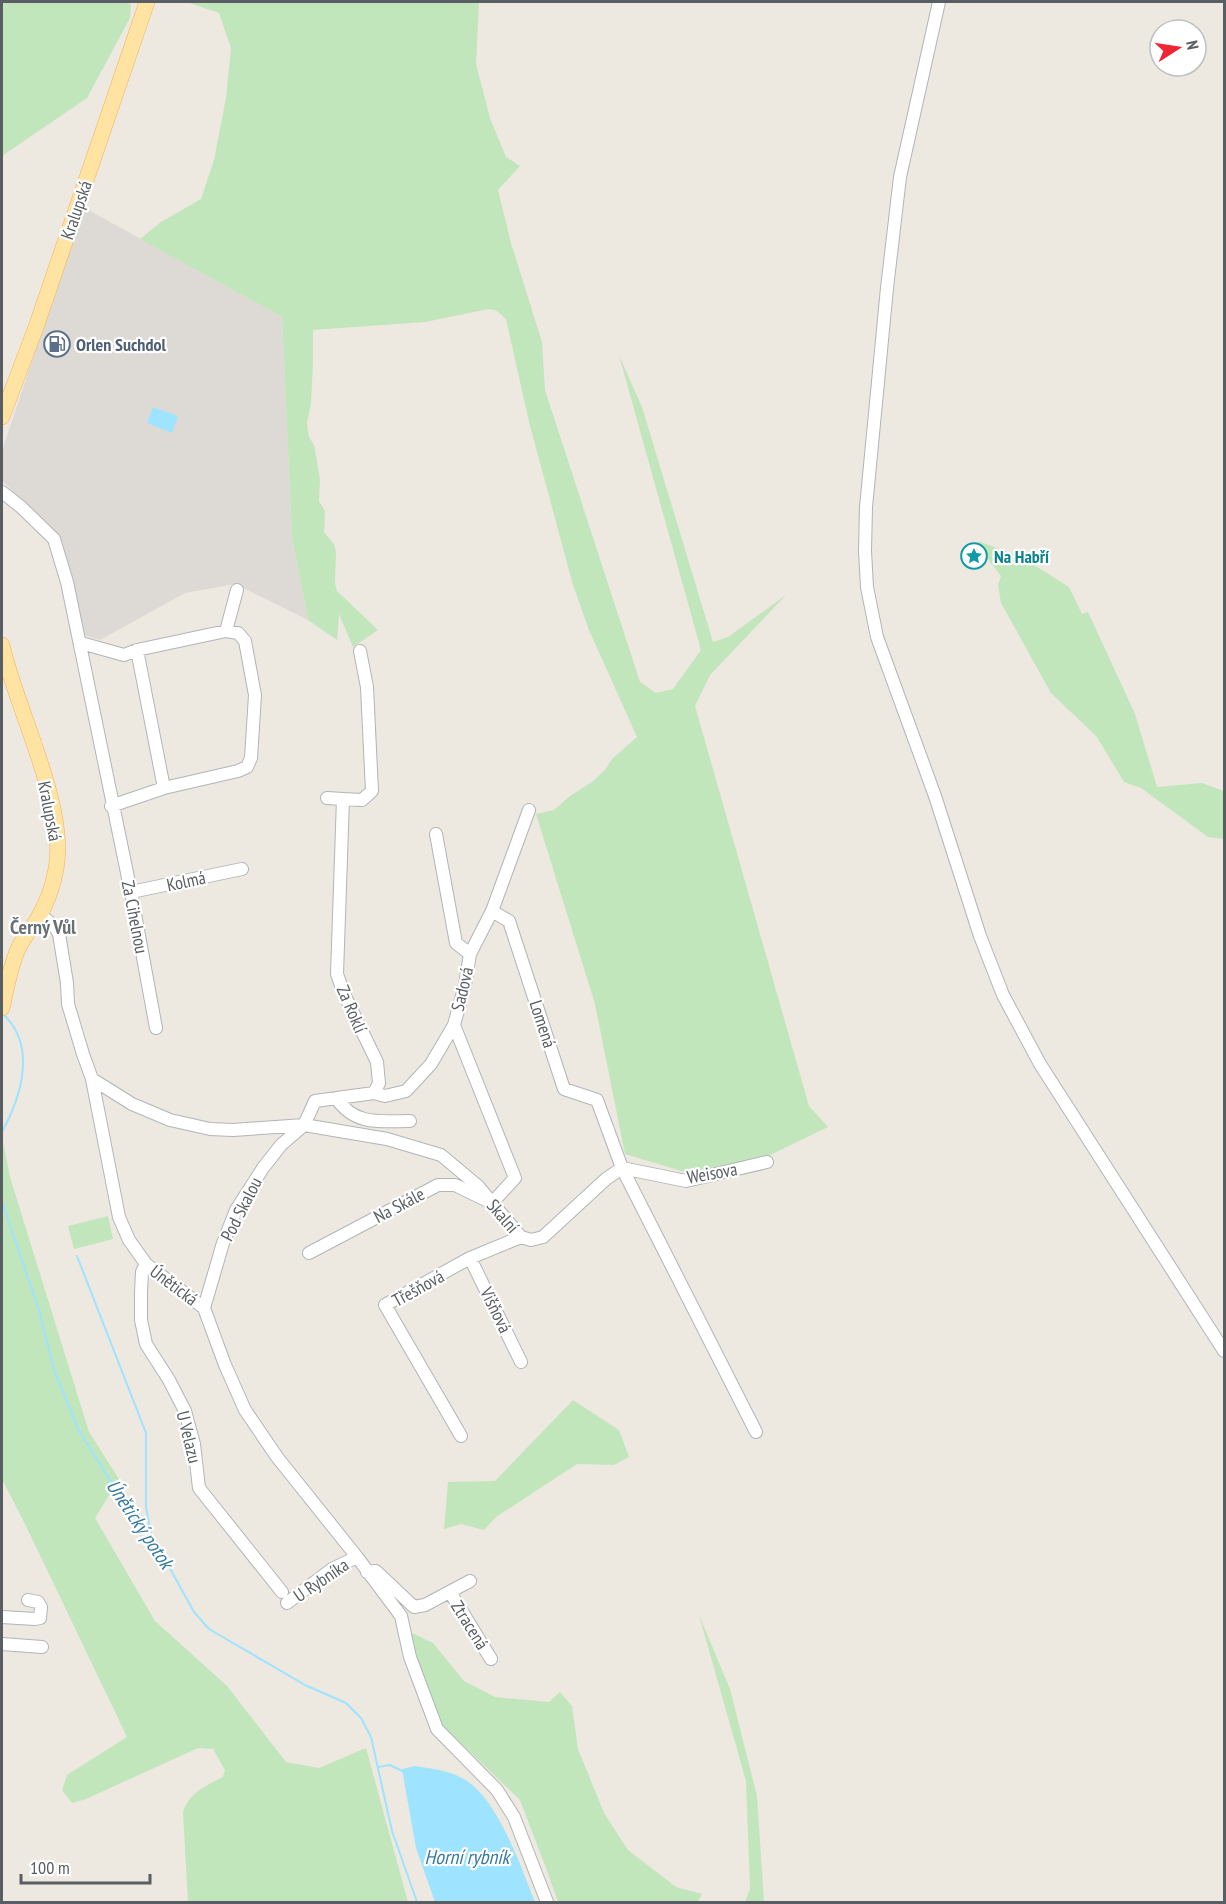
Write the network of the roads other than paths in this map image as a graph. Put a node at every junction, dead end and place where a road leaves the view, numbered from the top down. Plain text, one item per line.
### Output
1 (147, 2) edge
2 (939, 2) edge
3 (2, 417) edge
4 (2, 492) edge
5 (237, 590) dead end
6 (226, 631) junction
7 (81, 643) junction
8 (2, 645) edge
9 (137, 650) junction
10 (360, 651) dead end
11 (3, 662) edge
12 (164, 788) junction
13 (327, 798) dead end
14 (343, 799) junction
15 (111, 806) junction
16 (529, 810) dead end
17 (436, 834) dead end
18 (242, 869) dead end
19 (130, 892) junction
20 (492, 911) junction
21 (40, 914) junction
22 (470, 954) junction
23 (2, 1008) edge
24 (453, 1025) junction
25 (156, 1028) dead end
26 (92, 1079) junction
27 (374, 1092) junction
28 (336, 1098) junction
29 (410, 1121) dead end
30 (304, 1125) junction
31 (767, 1162) dead end
32 (622, 1168) junction
33 (492, 1203) junction
34 (520, 1237) junction
35 (309, 1253) dead end
36 (470, 1258) junction
37 (146, 1264) junction
38 (204, 1308) junction
39 (1224, 1351) edge
40 (521, 1362) dead end
41 (756, 1432) dead end
42 (461, 1436) dead end
43 (357, 1557) junction
44 (367, 1572) junction
45 (470, 1581) dead end
46 (450, 1592) junction
47 (284, 1598) joint
48 (28, 1600) dead end
49 (2, 1617) edge
50 (2, 1644) edge
51 (42, 1647) dead end
52 (491, 1659) dead end
53 (547, 1902) edge

1 - 3 main road, Kralupská
2 - 39 street
4 - 7 street, Za Cihelnou
5 - 6 street
6 - 9 street
6 - 12 street
7 - 9 street
7 - 15 street, Za Cihelnou
8 - 11 main road, Kralupská
9 - 12 street
10 - 14 street
11 - 21 main road, Kralupská
12 - 15 street
13 - 14 street
14 - 27 street, Za Roklí
15 - 19 street, Za Cihelnou
16 - 20 street
17 - 22 street, Sadová
18 - 19 street, Kolmá
19 - 25 street, Za Cihelnou
20 - 22 street
20 - 32 street, Lomená
21 - 23 main road, Kralupská
21 - 26 street, Únětická
22 - 24 street, Sadová
24 - 27 street
24 - 33 street, Sadová
26 - 30 street, Skalní
26 - 37 street, Únětická
27 - 28 street
28 - 29 street
28 - 30 street
30 - 33 street, Skalní
30 - 38 street, Pod Skalou
31 - 32 street, Weisova
32 - 34 street, Skalní
32 - 41 street
33 - 34 street, Skalní
33 - 35 street, Na Skále
34 - 36 street, Třešňová
36 - 40 street, Višňová
36 - 42 street, Třešňová
37 - 38 street, Únětická
37 - 47 street, U Velazu
38 - 43 street, Únětická
43 - 44 street, Únětická
43 - 47 street, U Rybníka
44 - 46 street, Ztracená
44 - 53 street, Únětická
45 - 46 street, Ztracená
46 - 52 street, Ztracená
48 - 49 street
50 - 51 street

